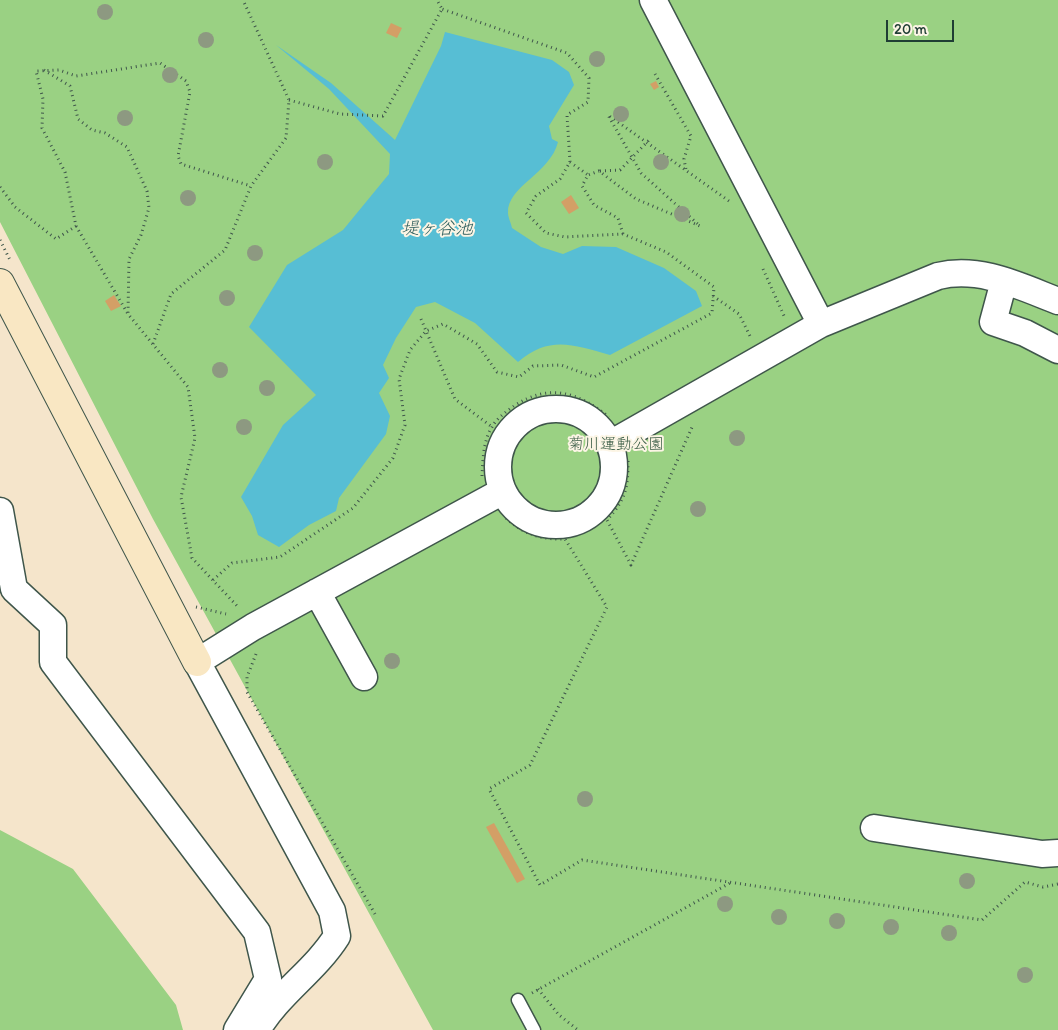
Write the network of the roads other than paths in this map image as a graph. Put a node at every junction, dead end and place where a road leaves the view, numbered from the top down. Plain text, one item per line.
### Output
1 (653, 0) edge
2 (1004, 281) junction
3 (0, 284) edge
4 (1058, 301) edge
5 (821, 324) junction
6 (1058, 350) edge
7 (617, 441) junction
8 (503, 491) junction
9 (0, 511) edge
10 (317, 592) junction
11 (197, 662) junction
12 (364, 677) dead end
13 (874, 828) dead end
14 (1058, 853) edge
15 (518, 1000) road end
16 (238, 1030) edge
17 (256, 1030) edge
18 (534, 1030) edge

1 - 5 street
2 - 4 street
2 - 5 street
2 - 6 street
3 - 11 street
5 - 7 street
7 - 8 street
7 - 8 street
8 - 10 street
9 - 16 street
10 - 11 street
10 - 12 street
11 - 17 street
13 - 14 street
15 - 18 lane

